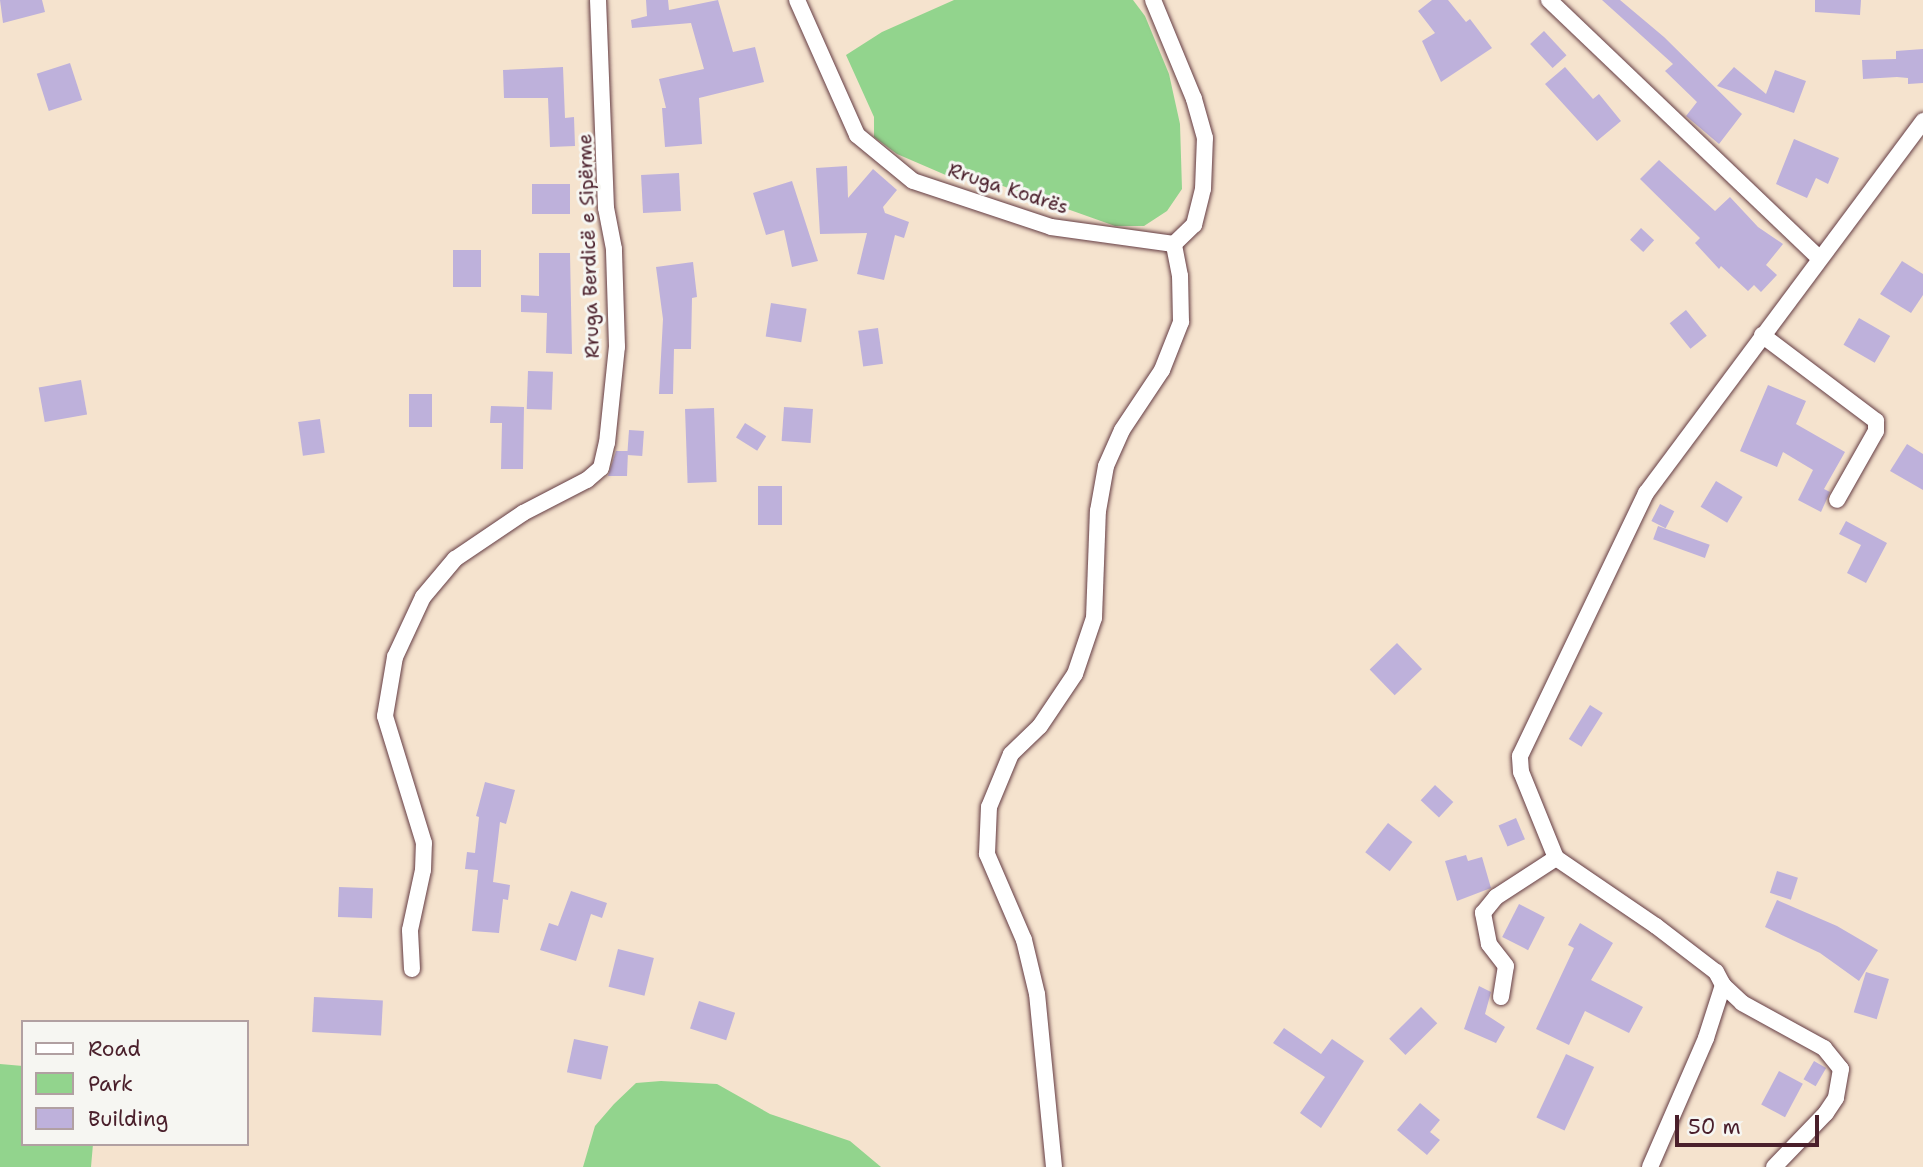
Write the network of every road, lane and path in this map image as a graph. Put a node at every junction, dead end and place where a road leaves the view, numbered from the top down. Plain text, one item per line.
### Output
1 (598, 0) edge
2 (797, 0) edge
3 (1153, 0) edge
4 (1549, 0) edge
5 (1923, 121) edge
6 (1174, 244) junction
7 (1818, 257) junction
8 (1762, 335) junction
9 (1837, 500) dead end
10 (1556, 858) junction
11 (412, 969) dead end
12 (1723, 985) junction
13 (1501, 998) dead end
14 (1054, 1167) edge
15 (1650, 1167) edge
16 (1774, 1167) edge

1 - 11 street, Rruga Berdicë e Sipërme
2 - 6 street, Rruga Kodrës
3 - 6 street
4 - 7 street
5 - 7 street
6 - 14 street
7 - 8 street
8 - 9 street
8 - 10 street
10 - 12 street
10 - 13 street
12 - 15 street
12 - 16 street

